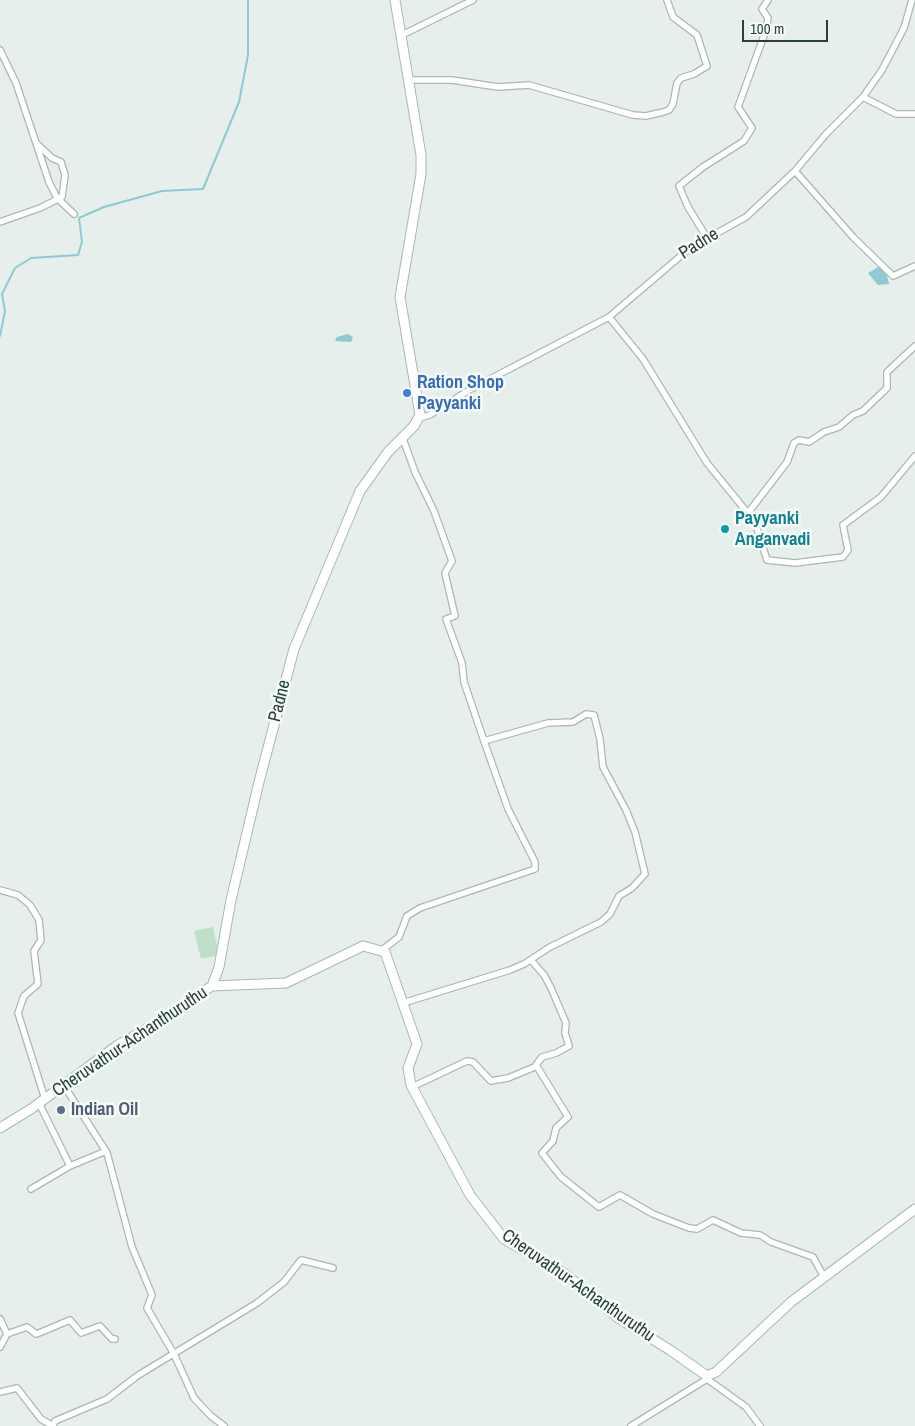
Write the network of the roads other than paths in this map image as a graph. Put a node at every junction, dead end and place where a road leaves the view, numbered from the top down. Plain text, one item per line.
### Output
1 (395, 0) edge
2 (474, 0) edge
3 (667, 0) edge
4 (768, 0) edge
5 (912, 0) edge
6 (400, 36) junction
7 (0, 50) edge
8 (407, 80) junction
9 (863, 97) junction
10 (915, 114) edge
11 (35, 141) junction
12 (795, 171) junction
13 (58, 199) junction
14 (74, 214) dead end
15 (0, 222) edge
16 (707, 238) junction
17 (915, 266) edge
18 (609, 317) junction
19 (915, 346) edge
20 (419, 418) junction
21 (402, 436) junction
22 (915, 456) edge
23 (748, 513) junction
24 (484, 741) junction
25 (0, 890) edge
26 (382, 950) junction
27 (531, 960) junction
28 (212, 986) junction
29 (403, 1002) junction
30 (537, 1066) junction
31 (63, 1084) junction
32 (412, 1086) junction
33 (42, 1101) junction
34 (0, 1128) edge
35 (106, 1151) junction
36 (70, 1166) junction
37 (30, 1189) dead end
38 (915, 1209) edge
39 (333, 1268) dead end
40 (824, 1277) junction
41 (0, 1319) edge
42 (7, 1334) junction
43 (114, 1339) dead end
44 (0, 1347) edge
45 (174, 1354) junction
46 (707, 1378) junction
47 (0, 1392) edge
48 (53, 1426) edge
49 (224, 1426) edge
50 (631, 1426) edge
51 (760, 1426) edge

1 - 6 main road
2 - 6 street
3 - 8 street
4 - 16 street
5 - 9 street, Padne
6 - 8 main road
7 - 11 street
8 - 20 main road
9 - 10 street
9 - 12 street, Padne
11 - 13 street
11 - 13 street
12 - 16 street, Padne
12 - 17 street
13 - 14 street
13 - 15 street
16 - 18 street, Padne
18 - 20 street, Padne
18 - 23 street
19 - 23 street
20 - 21 main road, Padne
21 - 24 street
21 - 28 main road, Padne
22 - 23 street
24 - 26 street
24 - 27 street
25 - 33 street
26 - 28 main road, Cheruvathur-Achanthuruthu
26 - 29 main road, Cheruvathur-Achanthuruthu
27 - 29 street
27 - 30 street
28 - 31 main road, Cheruvathur-Achanthuruthu
29 - 32 main road, Cheruvathur-Achanthuruthu
30 - 32 street
30 - 40 street
31 - 33 main road, Cheruvathur-Achanthuruthu
31 - 35 street
32 - 46 main road, Cheruvathur-Achanthuruthu
33 - 34 main road, Cheruvathur-Achanthuruthu
33 - 36 street
35 - 36 street
35 - 45 street
36 - 37 street
38 - 40 main road
39 - 45 street
40 - 46 main road
41 - 42 street
42 - 43 street
42 - 44 street
45 - 48 street
45 - 49 street
46 - 50 street
46 - 51 street
47 - 48 street

